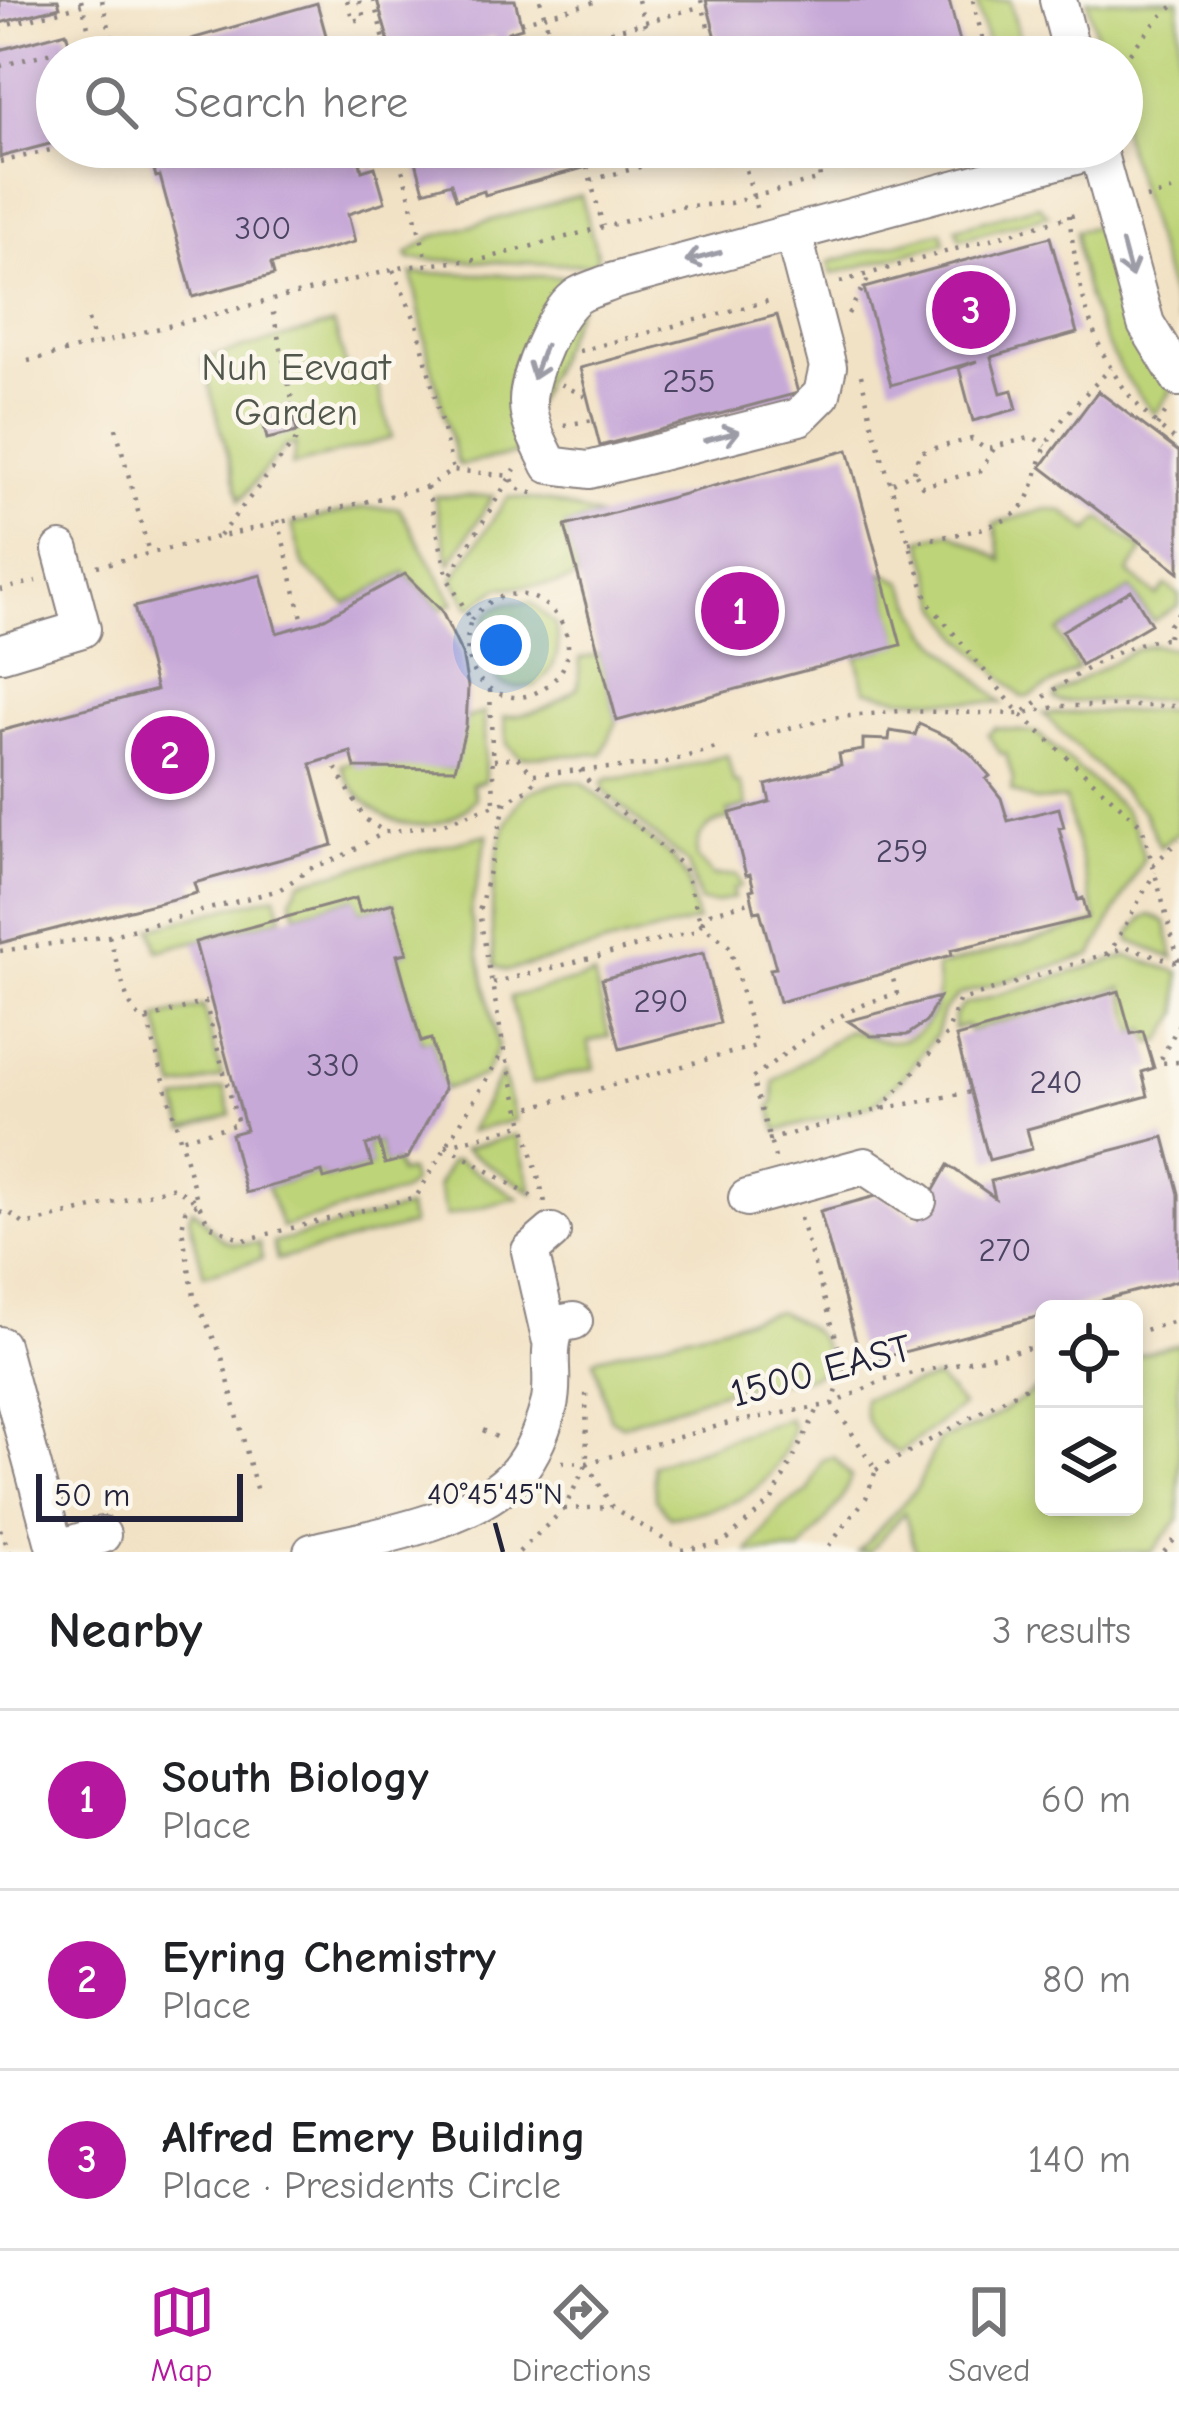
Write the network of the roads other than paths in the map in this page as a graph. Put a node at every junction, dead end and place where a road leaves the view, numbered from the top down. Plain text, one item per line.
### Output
1 (1058, 0) edge
2 (1067, 36) edge
3 (1029, 168) edge
4 (1103, 168) edge
5 (793, 233) junction
6 (1177, 388) edge
7 (67, 566) road end
8 (2, 653) edge
9 (747, 1198) dead end
10 (918, 1201) dead end
11 (549, 1219) road end
12 (0, 1345) edge
13 (102, 1535) dead end
14 (56, 1551) edge
15 (312, 1552) edge

1 - 2 street
3 - 5 street
4 -> 6 street
5 -> 5 street
7 - 8 street
9 - 10 street
11 - 15 street
12 - 14 street
13 - 14 street

